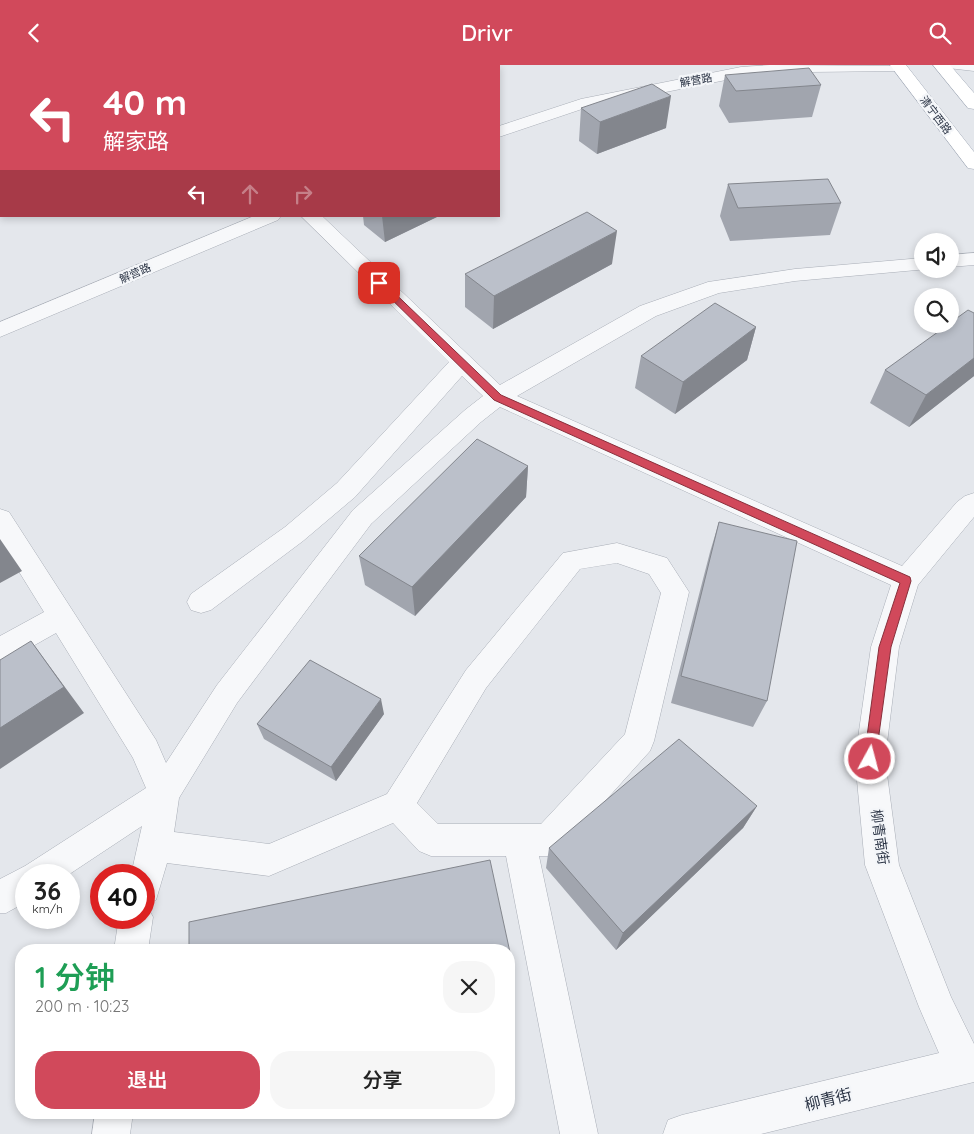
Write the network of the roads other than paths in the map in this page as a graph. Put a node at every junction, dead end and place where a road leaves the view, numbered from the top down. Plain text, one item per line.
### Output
1 (898, 65) edge
2 (941, 65) edge
3 (954, 65) edge
4 (974, 66) edge
5 (974, 104) edge
6 (500, 132) edge
7 (974, 164) edge
8 (269, 217) edge
9 (312, 217) edge
10 (974, 259) edge
11 (959, 260) edge
12 (914, 265) edge
13 (0, 330) edge
14 (462, 362) junction
15 (498, 397) junction
16 (974, 503) edge
17 (0, 519) edge
18 (906, 581) junction
19 (201, 602) dead end
20 (62, 616) junction
21 (0, 650) edge
22 (164, 794) junction
23 (398, 805) junction
24 (519, 840) junction
25 (155, 846) junction
26 (55, 864) edge
27 (150, 864) edge
28 (15, 890) edge
29 (0, 896) edge
30 (134, 929) edge
31 (132, 944) edge
32 (969, 1065) edge
33 (113, 1119) edge
34 (111, 1134) edge
35 (579, 1134) edge
36 (682, 1134) edge

1 - 6 street, 解营路
1 - 7 main road, 清宁西路
2 - 5 main road
3 - 4 street
8 - 13 street, 解营路
9 - 14 street
10 - 11 street
12 - 15 street
14 - 15 street
14 - 19 street
15 - 18 street
15 - 22 street
16 - 18 street, 柳青南街
17 - 20 street
18 - 32 street, 柳青南街
20 - 21 street
20 - 22 street
22 - 25 street
22 - 26 street
23 - 24 street
23 - 24 street
23 - 25 street
24 - 35 street
25 - 27 street
28 - 29 street
30 - 31 street
32 - 36 street, 柳青街
33 - 34 street

